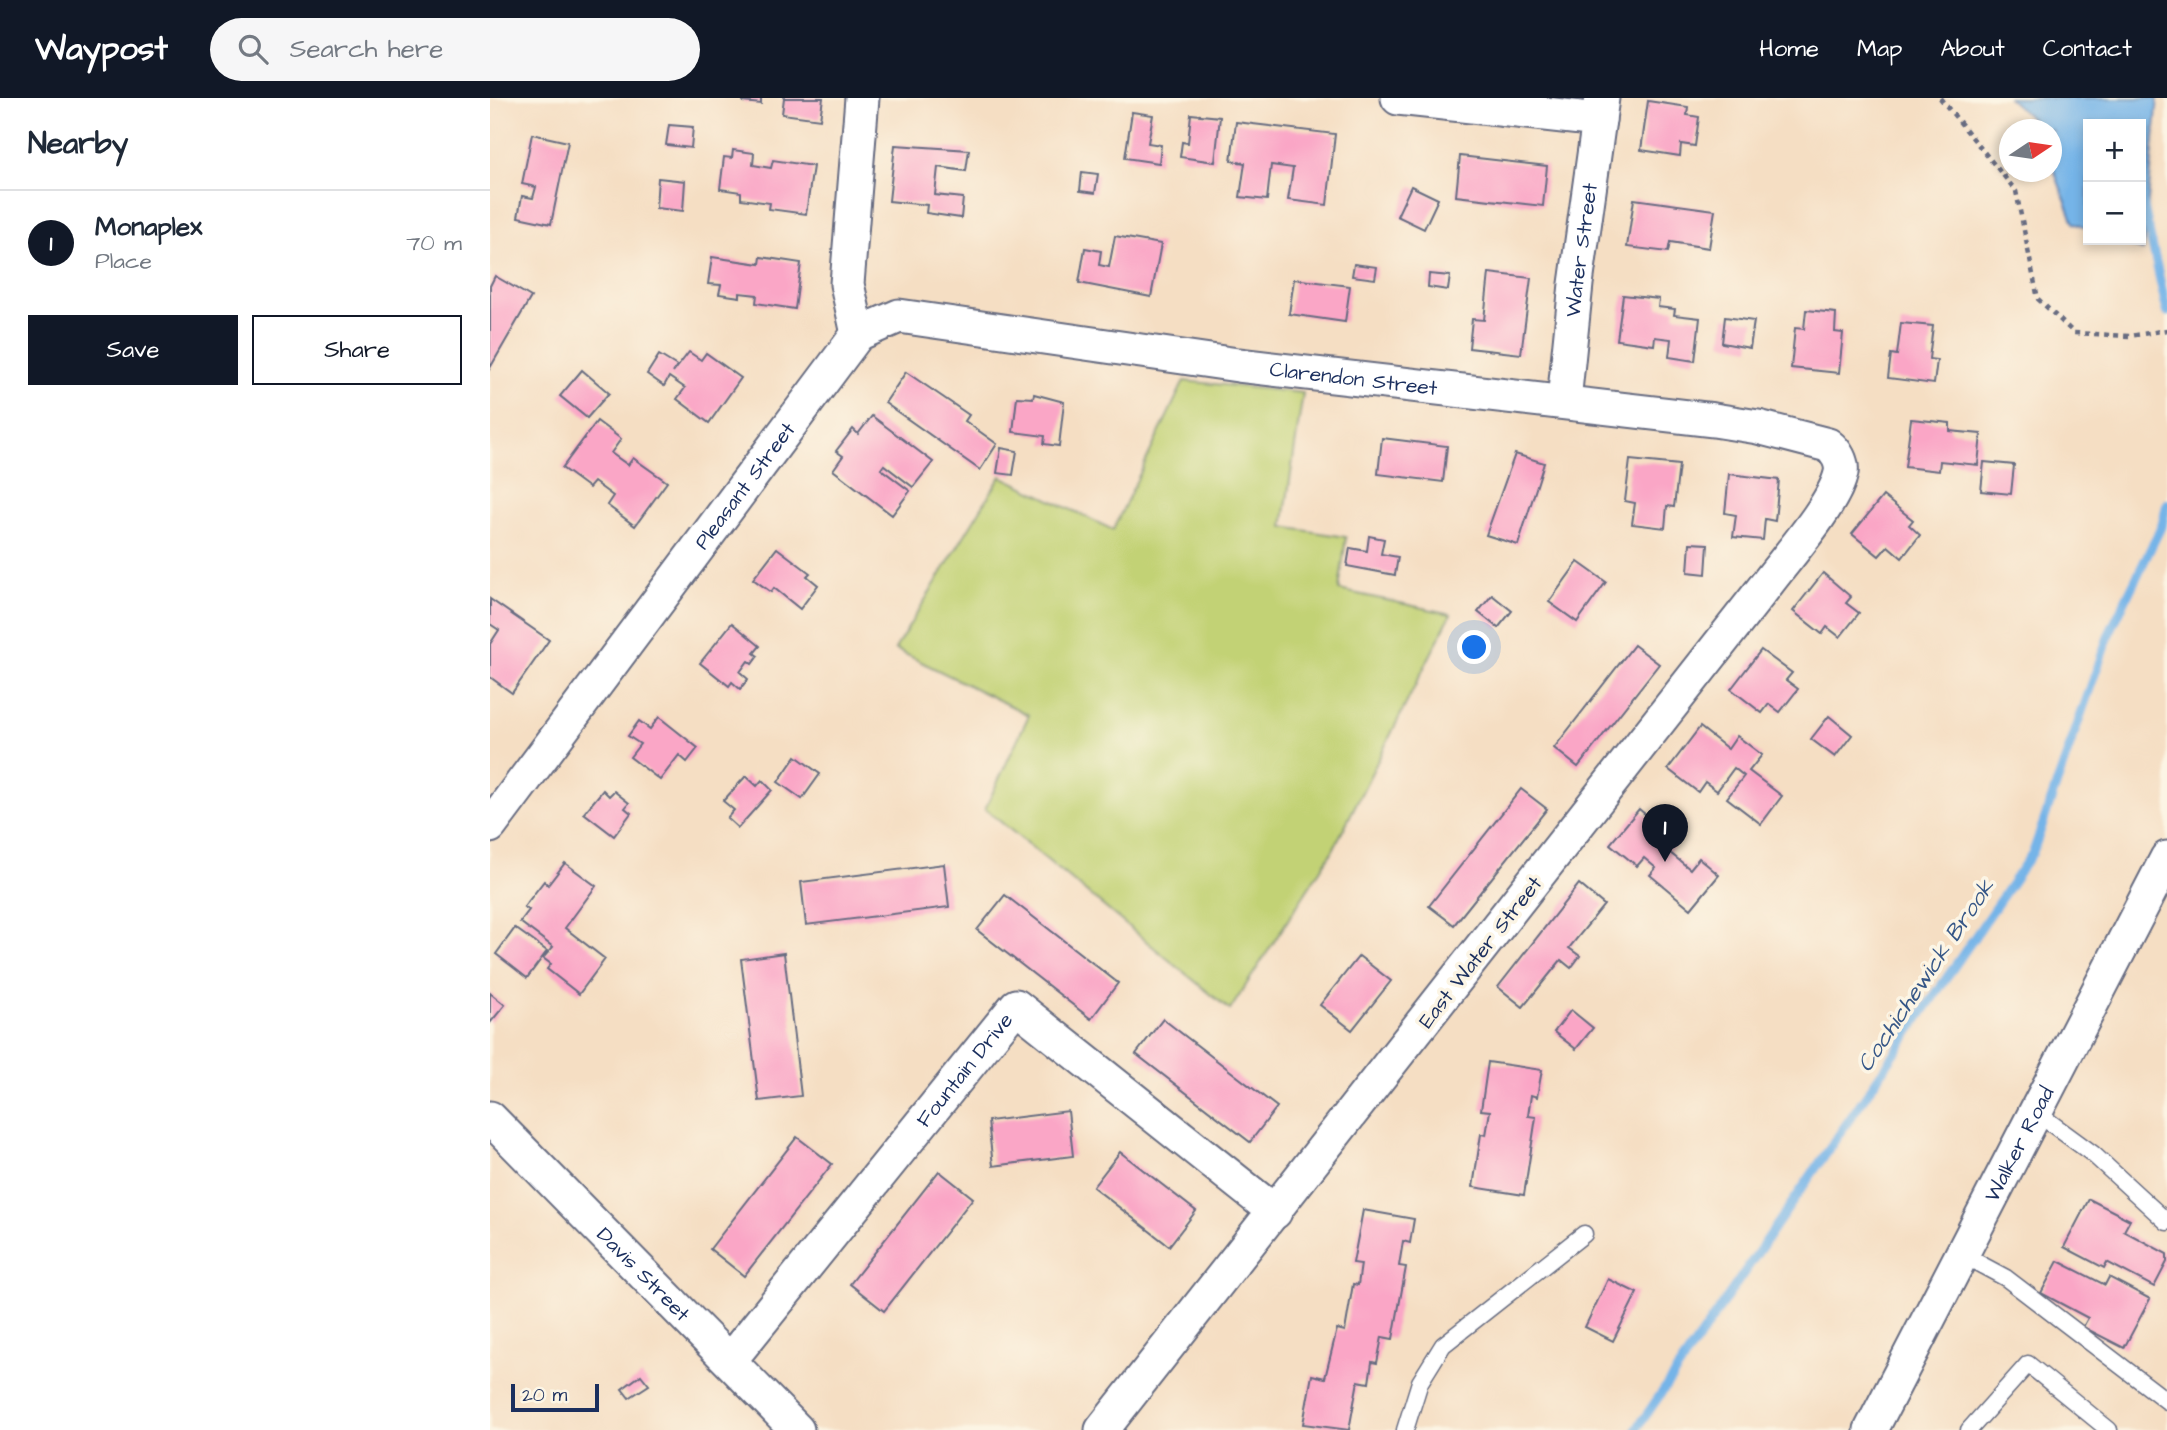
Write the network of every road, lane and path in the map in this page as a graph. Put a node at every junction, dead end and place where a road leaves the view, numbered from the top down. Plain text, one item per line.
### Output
1 (862, 98) edge
2 (1398, 98) edge
3 (1940, 98) edge
4 (1600, 109) edge
5 (2167, 331) edge
6 (858, 334) junction
7 (1564, 401) junction
8 (1841, 463) joint
9 (490, 826) edge
10 (2167, 858) edge
11 (2037, 1113) junction
12 (490, 1118) edge
13 (1275, 1212) junction
14 (2167, 1222) edge
15 (1584, 1234) dead end
16 (1963, 1255) junction
17 (730, 1360) junction
18 (2167, 1401) edge
19 (797, 1430) edge
20 (1102, 1430) edge
21 (1405, 1430) edge
22 (1871, 1430) edge
23 (1969, 1430) edge
24 (2109, 1430) edge

1 - 6 street
2 - 4 street
3 - 5 path
4 - 7 street, Water Street
6 - 7 street, Clarendon Street
6 - 9 street, Pleasant Street
7 - 8 street, Clarendon Street
8 - 13 street, East Water Street
10 - 11 street, Walker Road
11 - 14 lane
11 - 16 street, Walker Road
12 - 17 street, Davis Street
13 - 17 street, Fountain Drive
13 - 20 street, East Water Street
15 - 21 lane
16 - 18 lane
16 - 22 street, Walker Road
17 - 19 street, Davis Street
23 - 24 lane

